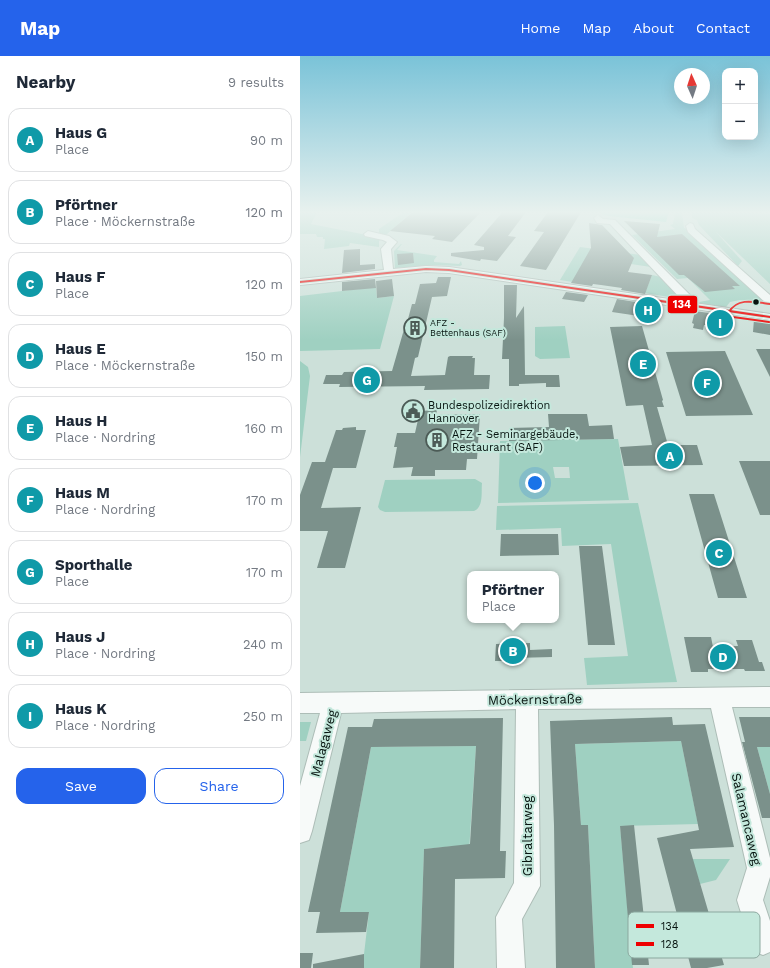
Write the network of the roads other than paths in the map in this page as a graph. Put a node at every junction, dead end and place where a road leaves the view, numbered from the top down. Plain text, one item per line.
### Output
1 (387, 255) edge
2 (644, 255) edge
3 (719, 255) edge
4 (389, 273) junction
5 (300, 282) edge
6 (770, 301) edge
7 (689, 305) junction
8 (770, 317) edge
9 (718, 697) junction
10 (770, 697) edge
11 (527, 699) junction
12 (333, 702) junction
13 (300, 703) edge
14 (300, 831) edge
15 (754, 912) edge
16 (760, 931) edge
17 (763, 940) dead end
18 (511, 968) edge

1 - 4 street
2 - 7 street
3 - 6 street
4 - 5 street
4 - 7 street
7 - 8 street
9 - 10 street, Möckernstraße
9 - 11 street, Möckernstraße
9 - 15 street, Salamancaweg
11 - 12 street, Möckernstraße
11 - 18 street, Gibraltarweg
12 - 13 street, Möckernstraße
12 - 14 street, Malagaweg
16 - 17 street, Salamancaweg

